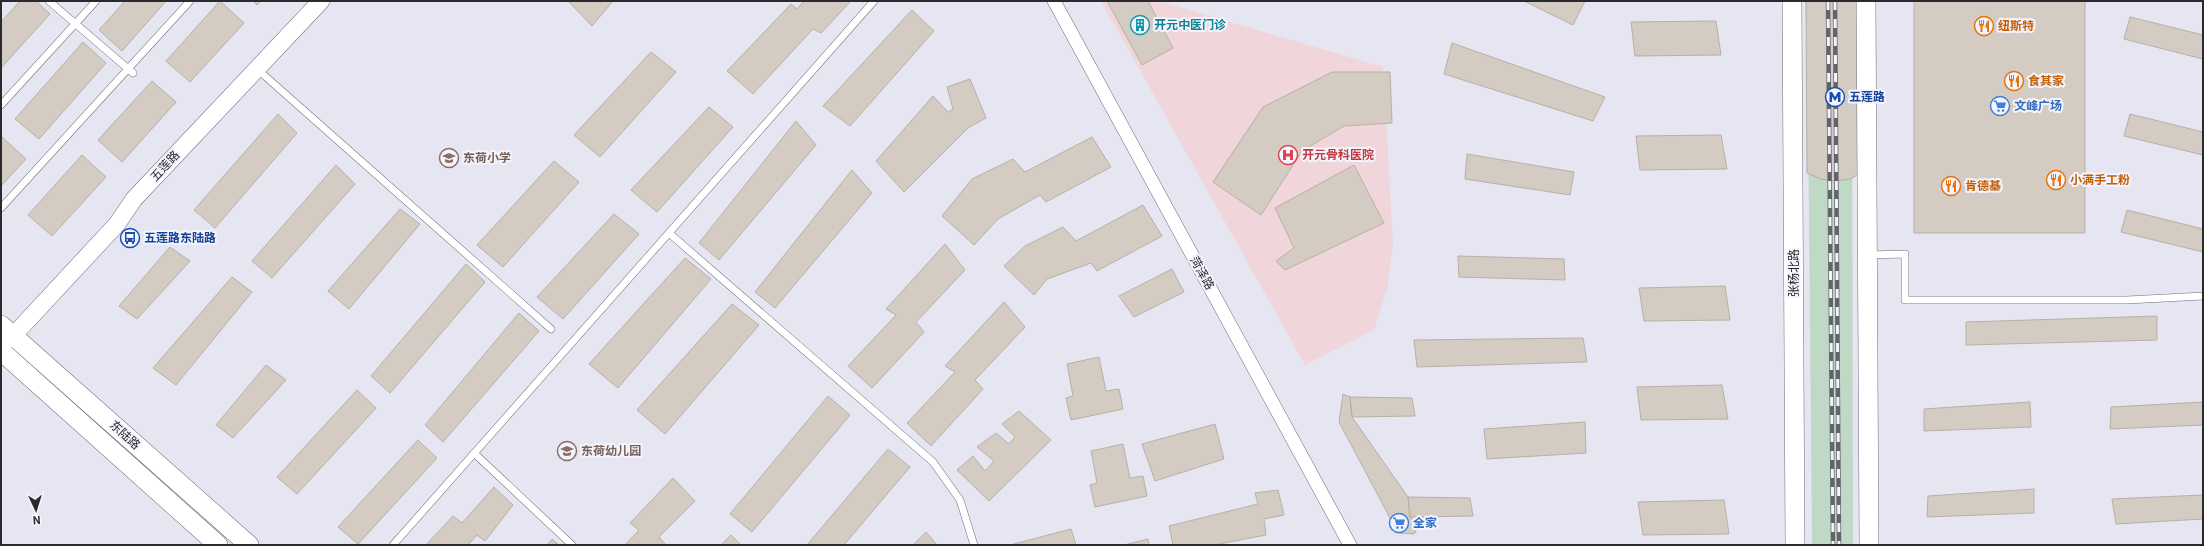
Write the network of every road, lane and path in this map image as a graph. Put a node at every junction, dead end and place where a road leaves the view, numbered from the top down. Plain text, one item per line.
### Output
1 (49, 1) edge
2 (96, 1) edge
3 (190, 1) edge
4 (321, 1) edge
5 (874, 1) edge
6 (1054, 1) edge
7 (1792, 1) edge
8 (1866, 1) edge
9 (76, 24) junction
10 (257, 69) junction
11 (131, 71) junction
12 (1, 105) edge
13 (1, 208) edge
14 (669, 233) junction
15 (1868, 255) junction
16 (2203, 296) edge
17 (551, 329) dead end
18 (4, 347) edge
19 (474, 453) junction
20 (218, 545) edge
21 (249, 545) edge
22 (393, 545) edge
23 (572, 545) edge
24 (974, 545) edge
25 (1350, 545) edge
26 (1795, 545) edge
27 (1869, 545) edge

1 - 9 lane
2 - 9 lane
3 - 11 lane
4 - 10 street, 五莲路
5 - 14 lane
6 - 25 street, 菏泽路
7 - 26 main road, 张杨北路
8 - 15 main road
9 - 11 lane
9 - 12 lane
10 - 17 lane
10 - 18 street, 五莲路
11 - 13 lane
14 - 19 lane
14 - 24 lane
15 - 16 lane
15 - 27 main road
18 - 20 main road, 东陆路
18 - 21 main road, 东陆路
19 - 22 lane
19 - 23 lane

